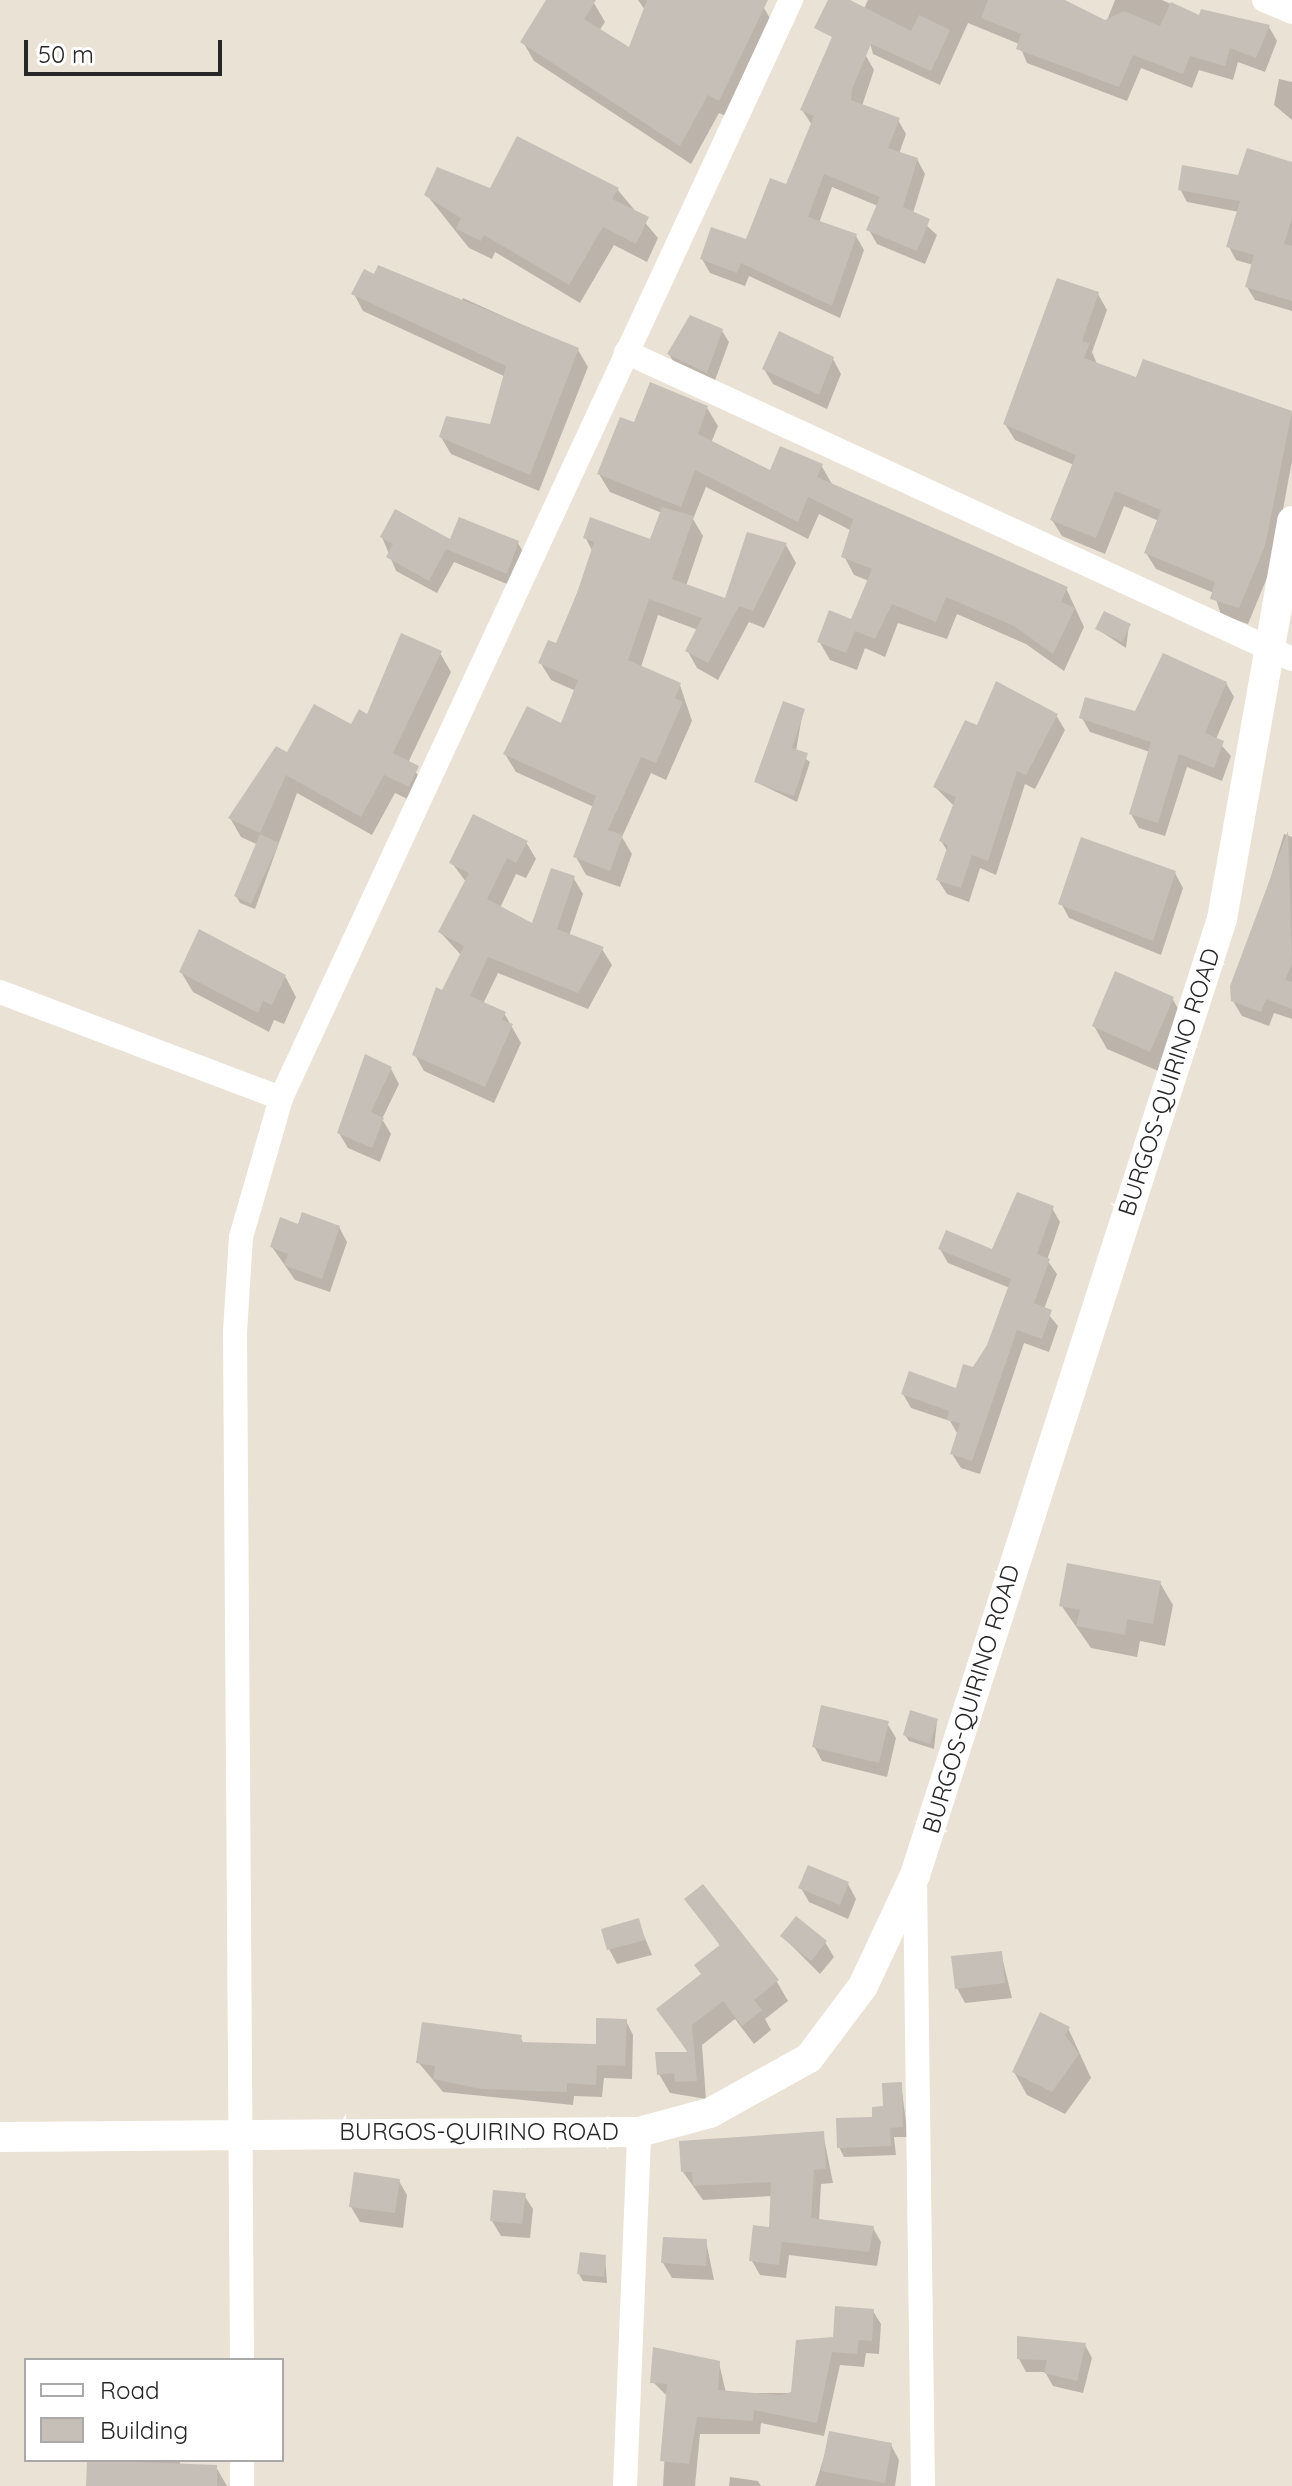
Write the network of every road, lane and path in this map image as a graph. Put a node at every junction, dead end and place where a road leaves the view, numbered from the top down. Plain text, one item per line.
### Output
1 (791, 0) edge
2 (1264, 0) edge
3 (1292, 12) edge
4 (626, 352) junction
5 (1292, 521) edge
6 (1279, 655) edge
7 (0, 992) edge
8 (281, 1098) junction
9 (915, 1875) junction
10 (241, 2131) junction
11 (639, 2132) junction
12 (0, 2137) edge
13 (242, 2358) edge
14 (242, 2462) edge
15 (242, 2486) edge
16 (625, 2486) edge
17 (923, 2486) edge

1 - 4 street
2 - 3 street
4 - 6 street
4 - 8 street
5 - 6 street, BURGOS-QUIRINO ROAD
6 - 9 street, BURGOS-QUIRINO ROAD
7 - 8 street
8 - 10 street
9 - 11 street, BURGOS-QUIRINO ROAD
9 - 17 street
10 - 11 street, BURGOS-QUIRINO ROAD
10 - 12 street, BURGOS-QUIRINO ROAD
10 - 13 street
11 - 16 street
14 - 15 street

